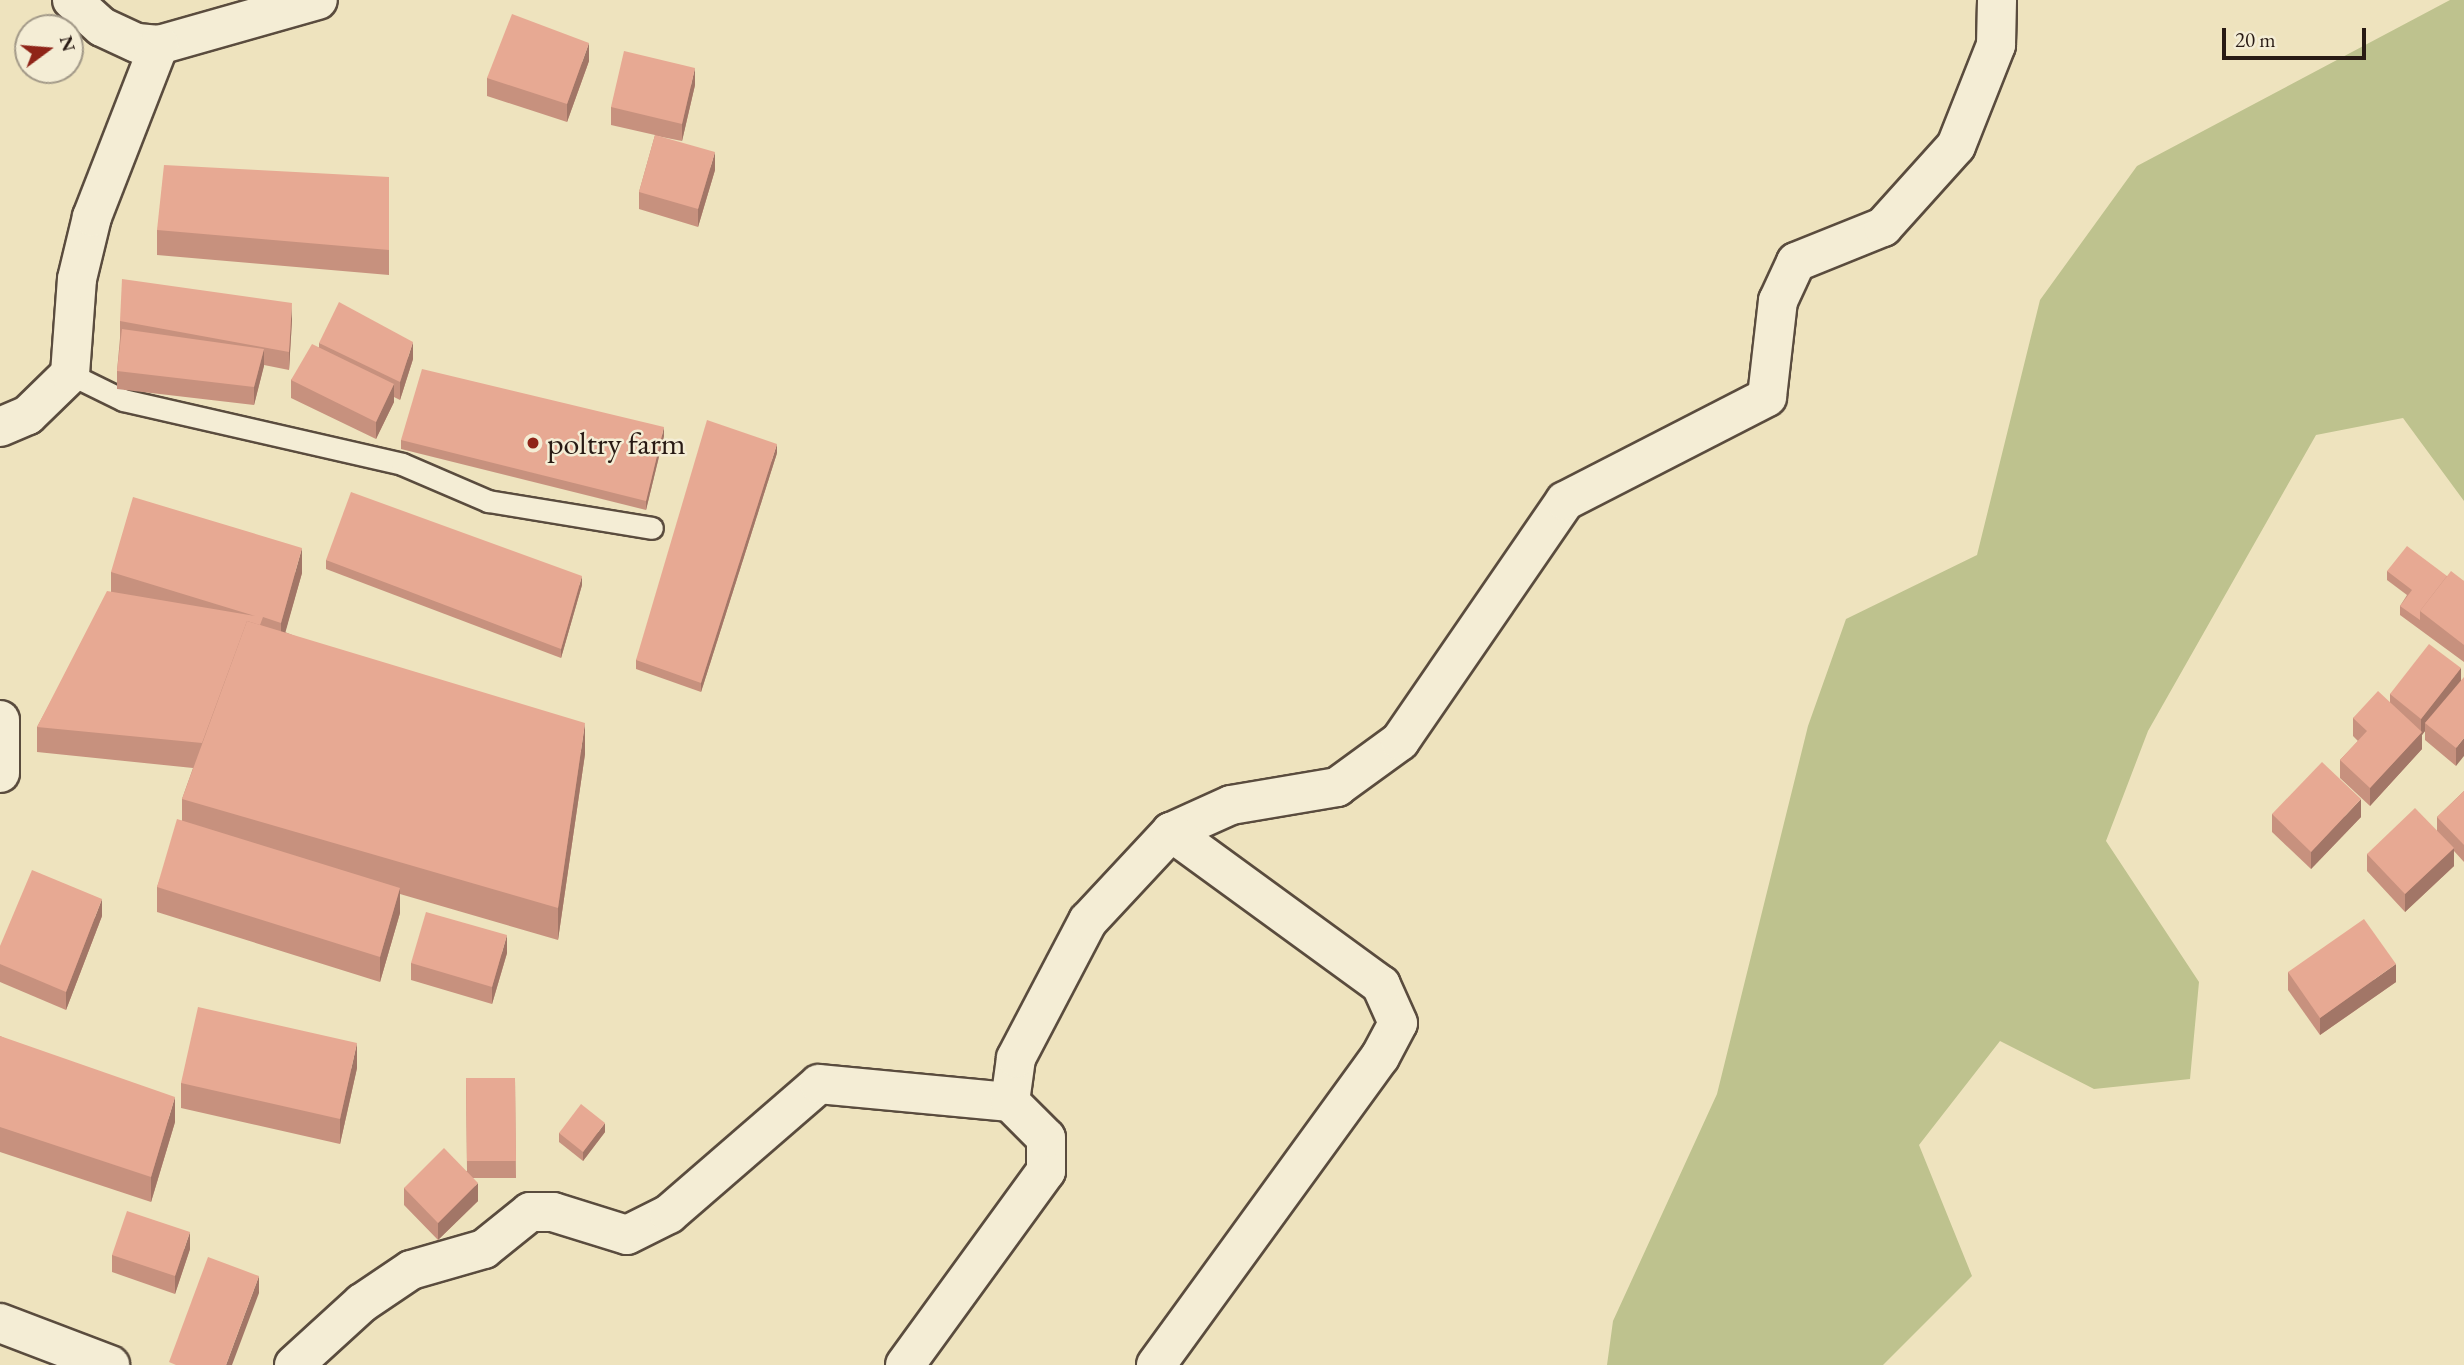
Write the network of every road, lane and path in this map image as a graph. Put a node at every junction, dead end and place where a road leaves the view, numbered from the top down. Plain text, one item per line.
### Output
1 (72, 0) edge
2 (318, 0) edge
3 (1997, 0) edge
4 (159, 45) junction
5 (70, 374) junction
6 (0, 427) edge
7 (652, 528) dead end
8 (0, 720) edge
9 (0, 772) edge
10 (1171, 832) junction
11 (1010, 1102) junction
12 (0, 1323) edge
13 (110, 1365) edge
14 (294, 1365) edge
15 (905, 1365) edge
16 (1156, 1365) edge

1 - 4 street
2 - 4 street
3 - 10 street
4 - 5 street
5 - 6 street
5 - 7 lane
8 - 9 street
10 - 11 street
10 - 16 street
11 - 14 street
11 - 15 street
12 - 13 street

